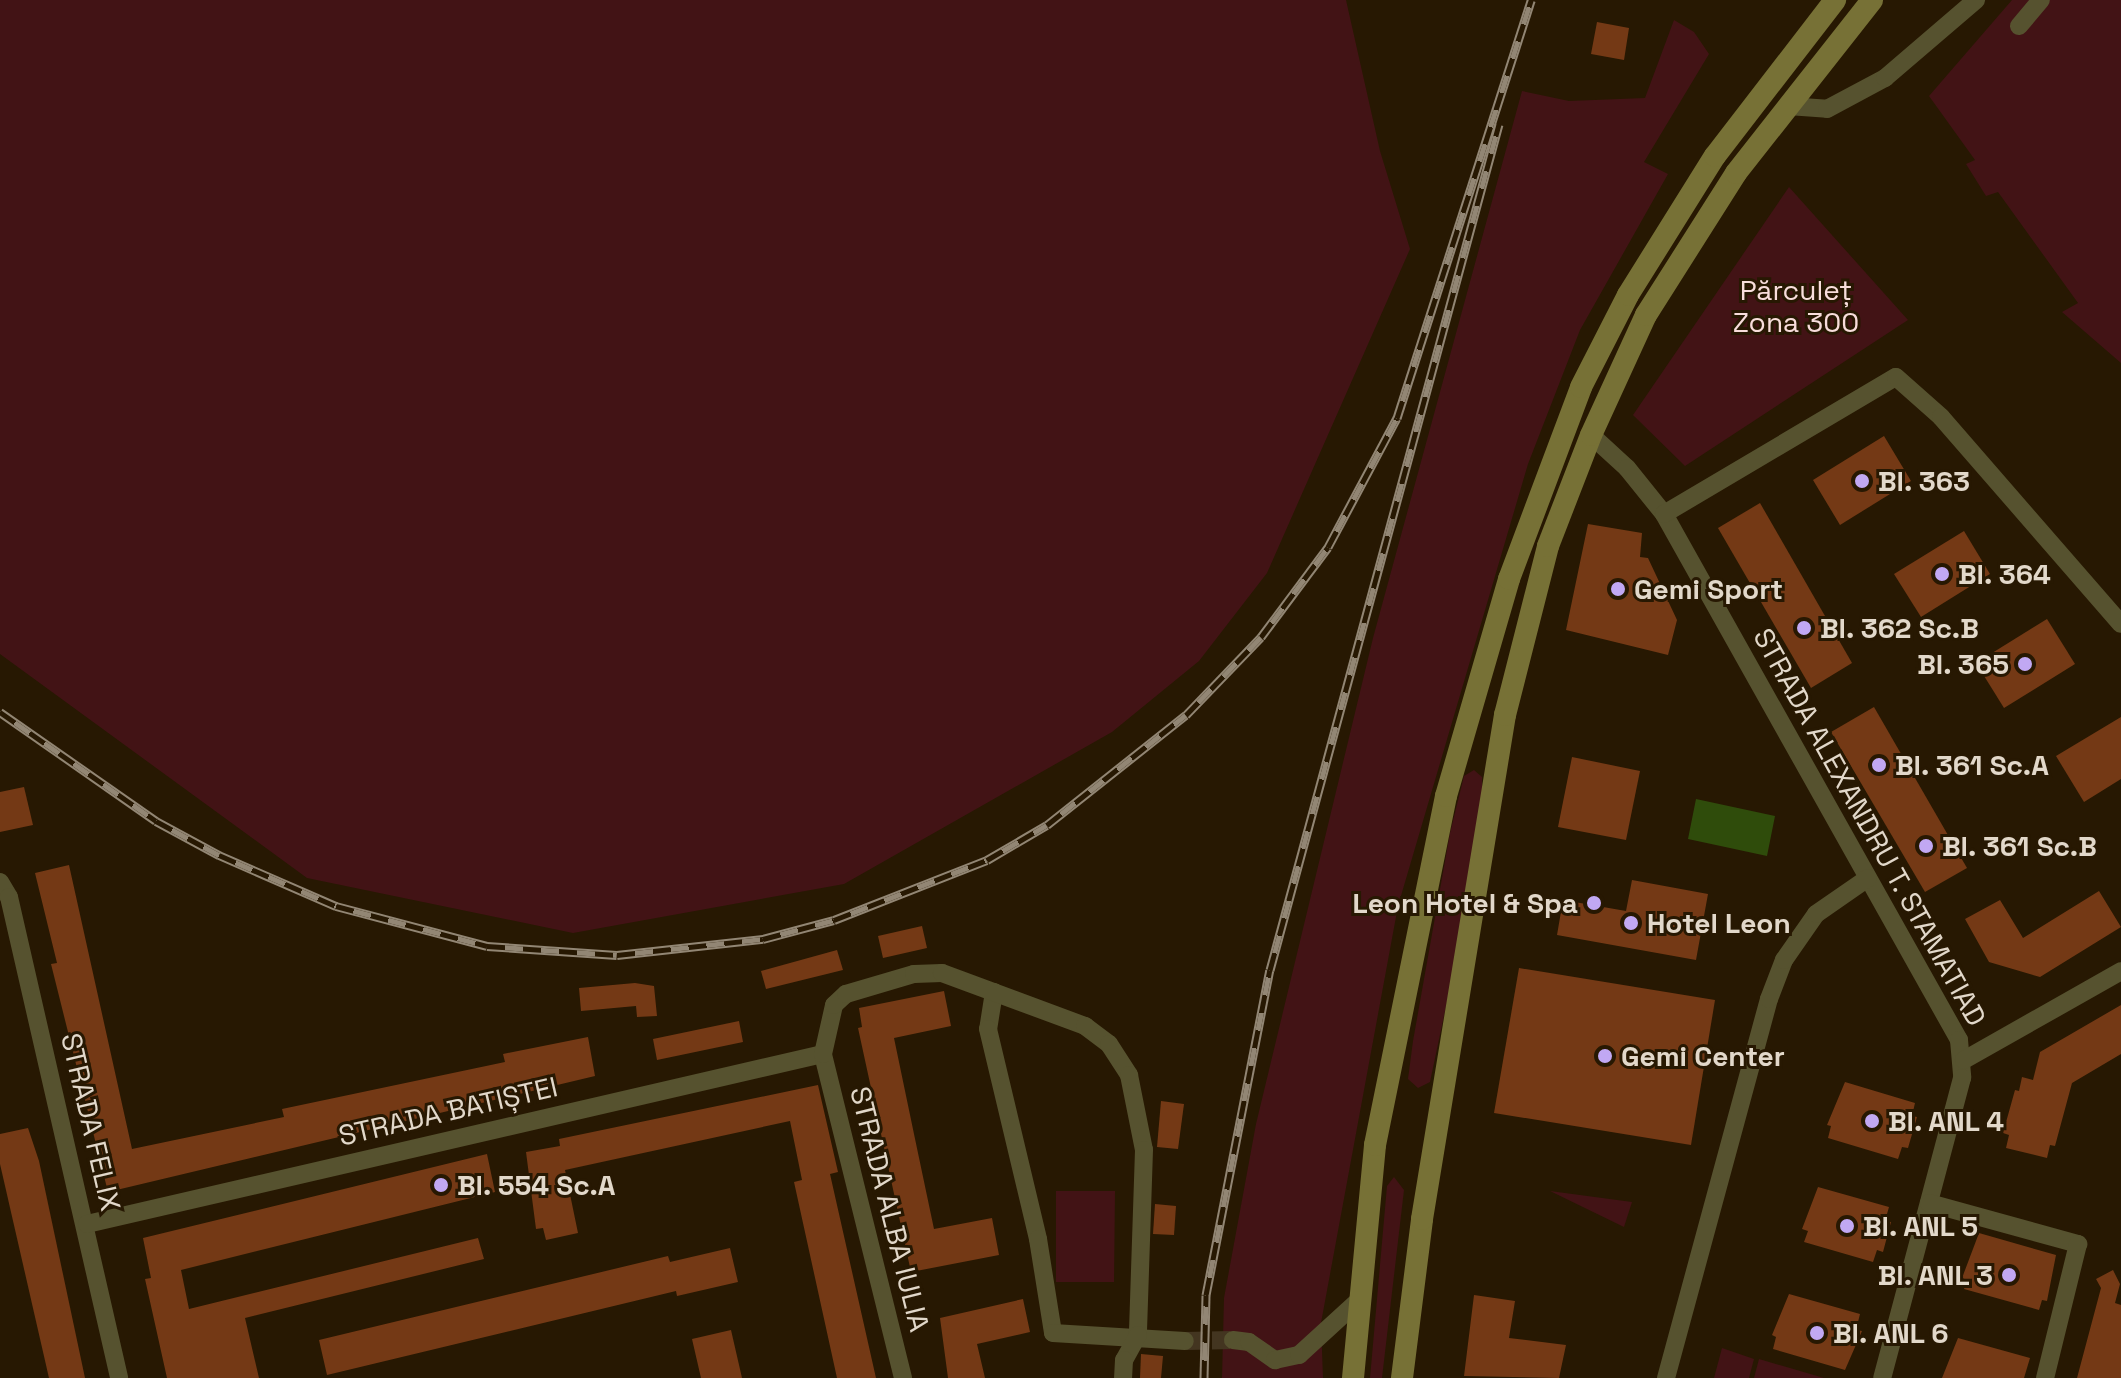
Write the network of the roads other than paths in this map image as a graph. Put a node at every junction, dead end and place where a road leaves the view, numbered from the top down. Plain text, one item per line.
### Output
1 (1835, 0) edge
2 (1872, 0) edge
3 (1976, 0) edge
4 (2041, 0) edge
5 (2019, 26) dead end
6 (1788, 106) junction
7 (1591, 435) junction
8 (1664, 514) junction
9 (2121, 624) edge
10 (1868, 878) junction
11 (0, 882) edge
12 (2121, 971) edge
13 (994, 992) junction
14 (823, 1054) junction
15 (1964, 1060) junction
16 (1929, 1203) junction
17 (87, 1224) junction
18 (1359, 1300) junction
19 (1138, 1335) junction
20 (1233, 1340) tunnel mouth
21 (1185, 1341) tunnel mouth
22 (119, 1378) edge
23 (903, 1378) edge
24 (1123, 1378) edge
25 (1353, 1378) edge
26 (1402, 1378) edge
27 (1666, 1378) edge
28 (1882, 1378) edge
29 (2045, 1378) edge

1 - 18 main road
2 - 6 main road
3 - 6 street
4 - 5 street
6 - 7 main road
7 - 8 street, STRADA ALEXANDRU T. STAMATIAD
7 - 26 main road
8 - 9 street
8 - 10 street, STRADA ALEXANDRU T. STAMATIAD
10 - 15 street, STRADA ALEXANDRU T. STAMATIAD
10 - 27 street
11 - 17 street, STRADA FELIX
12 - 15 street
13 - 14 street
13 - 19 street
13 - 19 street
14 - 17 street, STRADA BATIȘTEI
14 - 23 street, STRADA ALBA IULIA
15 - 16 street, STRADA ALEXANDRU T. STAMATIAD
16 - 28 street, STRADA ALEXANDRU T. STAMATIAD
16 - 29 street
17 - 22 street, STRADA FELIX
18 - 20 street
18 - 25 main road
19 - 21 street
19 - 24 street

